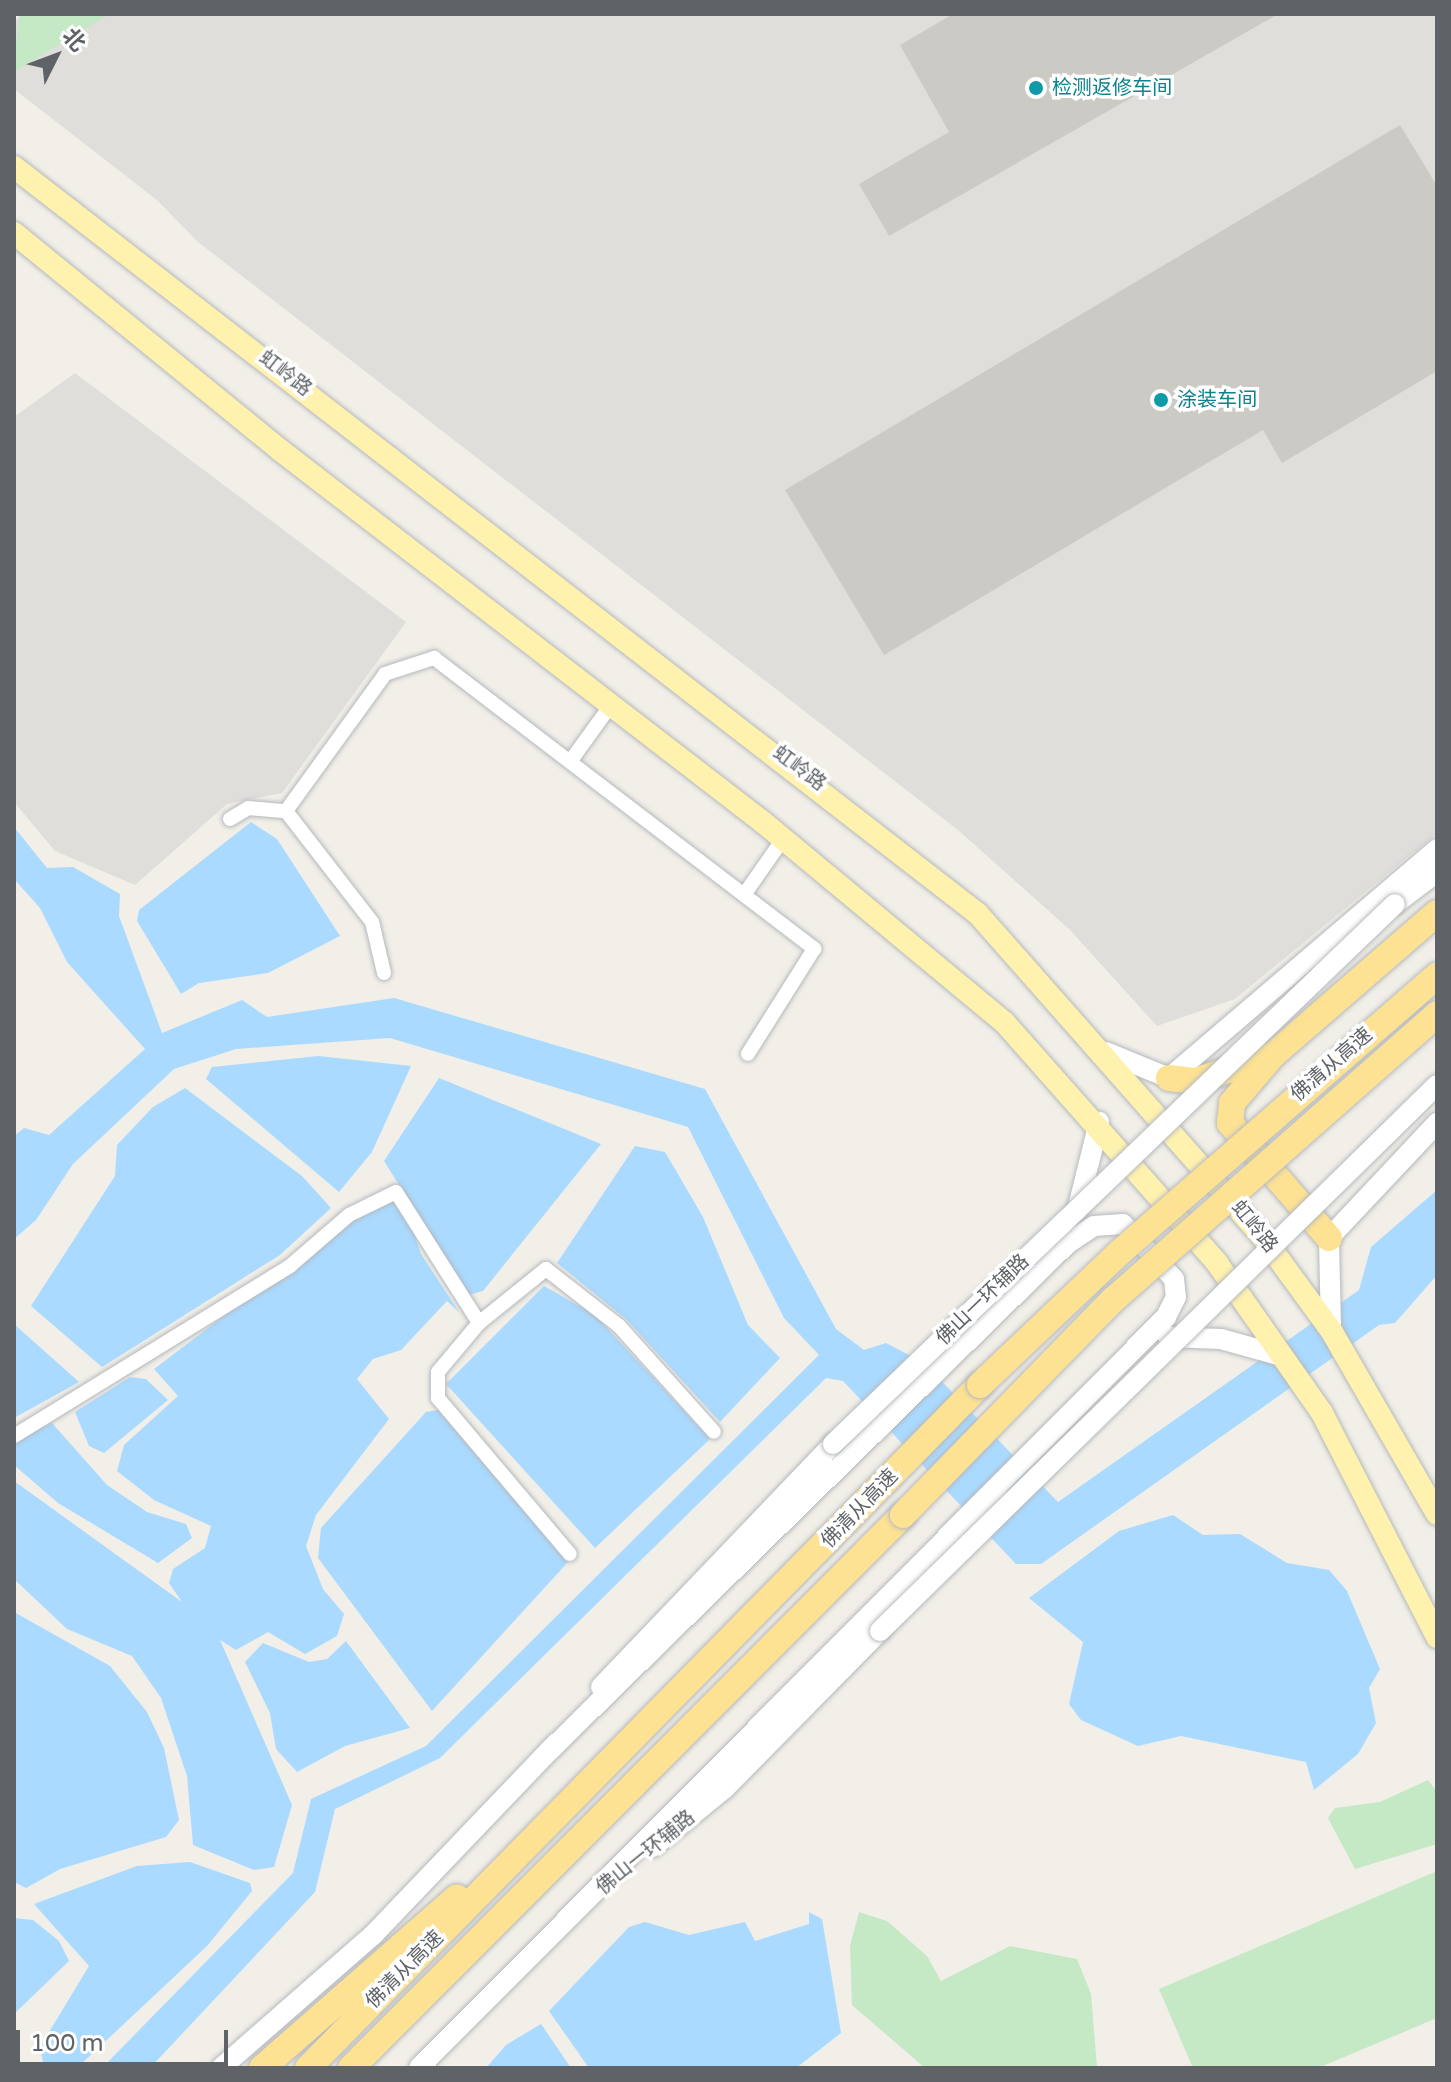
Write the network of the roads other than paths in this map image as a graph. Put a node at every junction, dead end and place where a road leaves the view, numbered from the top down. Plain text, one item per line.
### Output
1 (14, 167) edge
2 (14, 233) edge
3 (611, 705) junction
4 (572, 759) junction
5 (286, 811) junction
6 (230, 819) dead end
7 (783, 839) junction
8 (1437, 849) edge
9 (1437, 872) edge
10 (746, 892) junction
11 (1437, 913) edge
12 (384, 973) dead end
13 (1437, 976) edge
14 (1437, 1014) edge
15 (1106, 1052) junction
16 (748, 1054) dead end
17 (1273, 1055) junction
18 (1169, 1078) junction
19 (1437, 1085) edge
20 (1099, 1122) junction
21 (1437, 1123) edge
22 (1329, 1238) junction
23 (1067, 1244) junction
24 (1322, 1310) junction
25 (479, 1323) junction
26 (1136, 1352) junction
27 (1278, 1355) junction
28 (714, 1432) dead end
29 (14, 1436) edge
30 (1437, 1514) edge
31 (570, 1554) dead end
32 (1437, 1637) edge
33 (551, 1749) junction
34 (568, 1806) junction
35 (573, 1913) junction
36 (221, 2068) edge
37 (262, 2068) edge
38 (308, 2068) edge
39 (351, 2068) edge
40 (419, 2068) edge

1 - 15 main road, 虹岭路
2 - 3 main road
3 - 4 street
3 - 7 main road
4 - 5 street
4 - 10 street
5 - 6 street
5 - 12 street
7 - 10 street
7 - 20 main road
8 - 18 main road
9 - 33 main road, 佛山一环辅路, bridge
10 - 16 street
11 - 17 highway
13 - 34 highway, 佛清从高速, bridge
14 - 39 highway, 佛清从高速, bridge
15 - 18 main road
15 - 24 main road, 虹岭路
17 - 18 highway
17 - 22 highway
19 - 35 main road, 佛山一环辅路, bridge
20 - 23 main road
20 - 27 main road
21 - 22 main road
22 - 24 main road
23 - 26 main road, 佛山一环辅路
23 - 33 main road, 佛山一环辅路
24 - 30 main road, 虹岭路
25 - 28 street
25 - 29 street
25 - 31 street
26 - 27 main road
26 - 35 main road, 佛山一环辅路
27 - 32 main road
33 - 36 main road, 佛山一环辅路
34 - 37 highway
34 - 38 highway, 佛清从高速
35 - 40 main road

